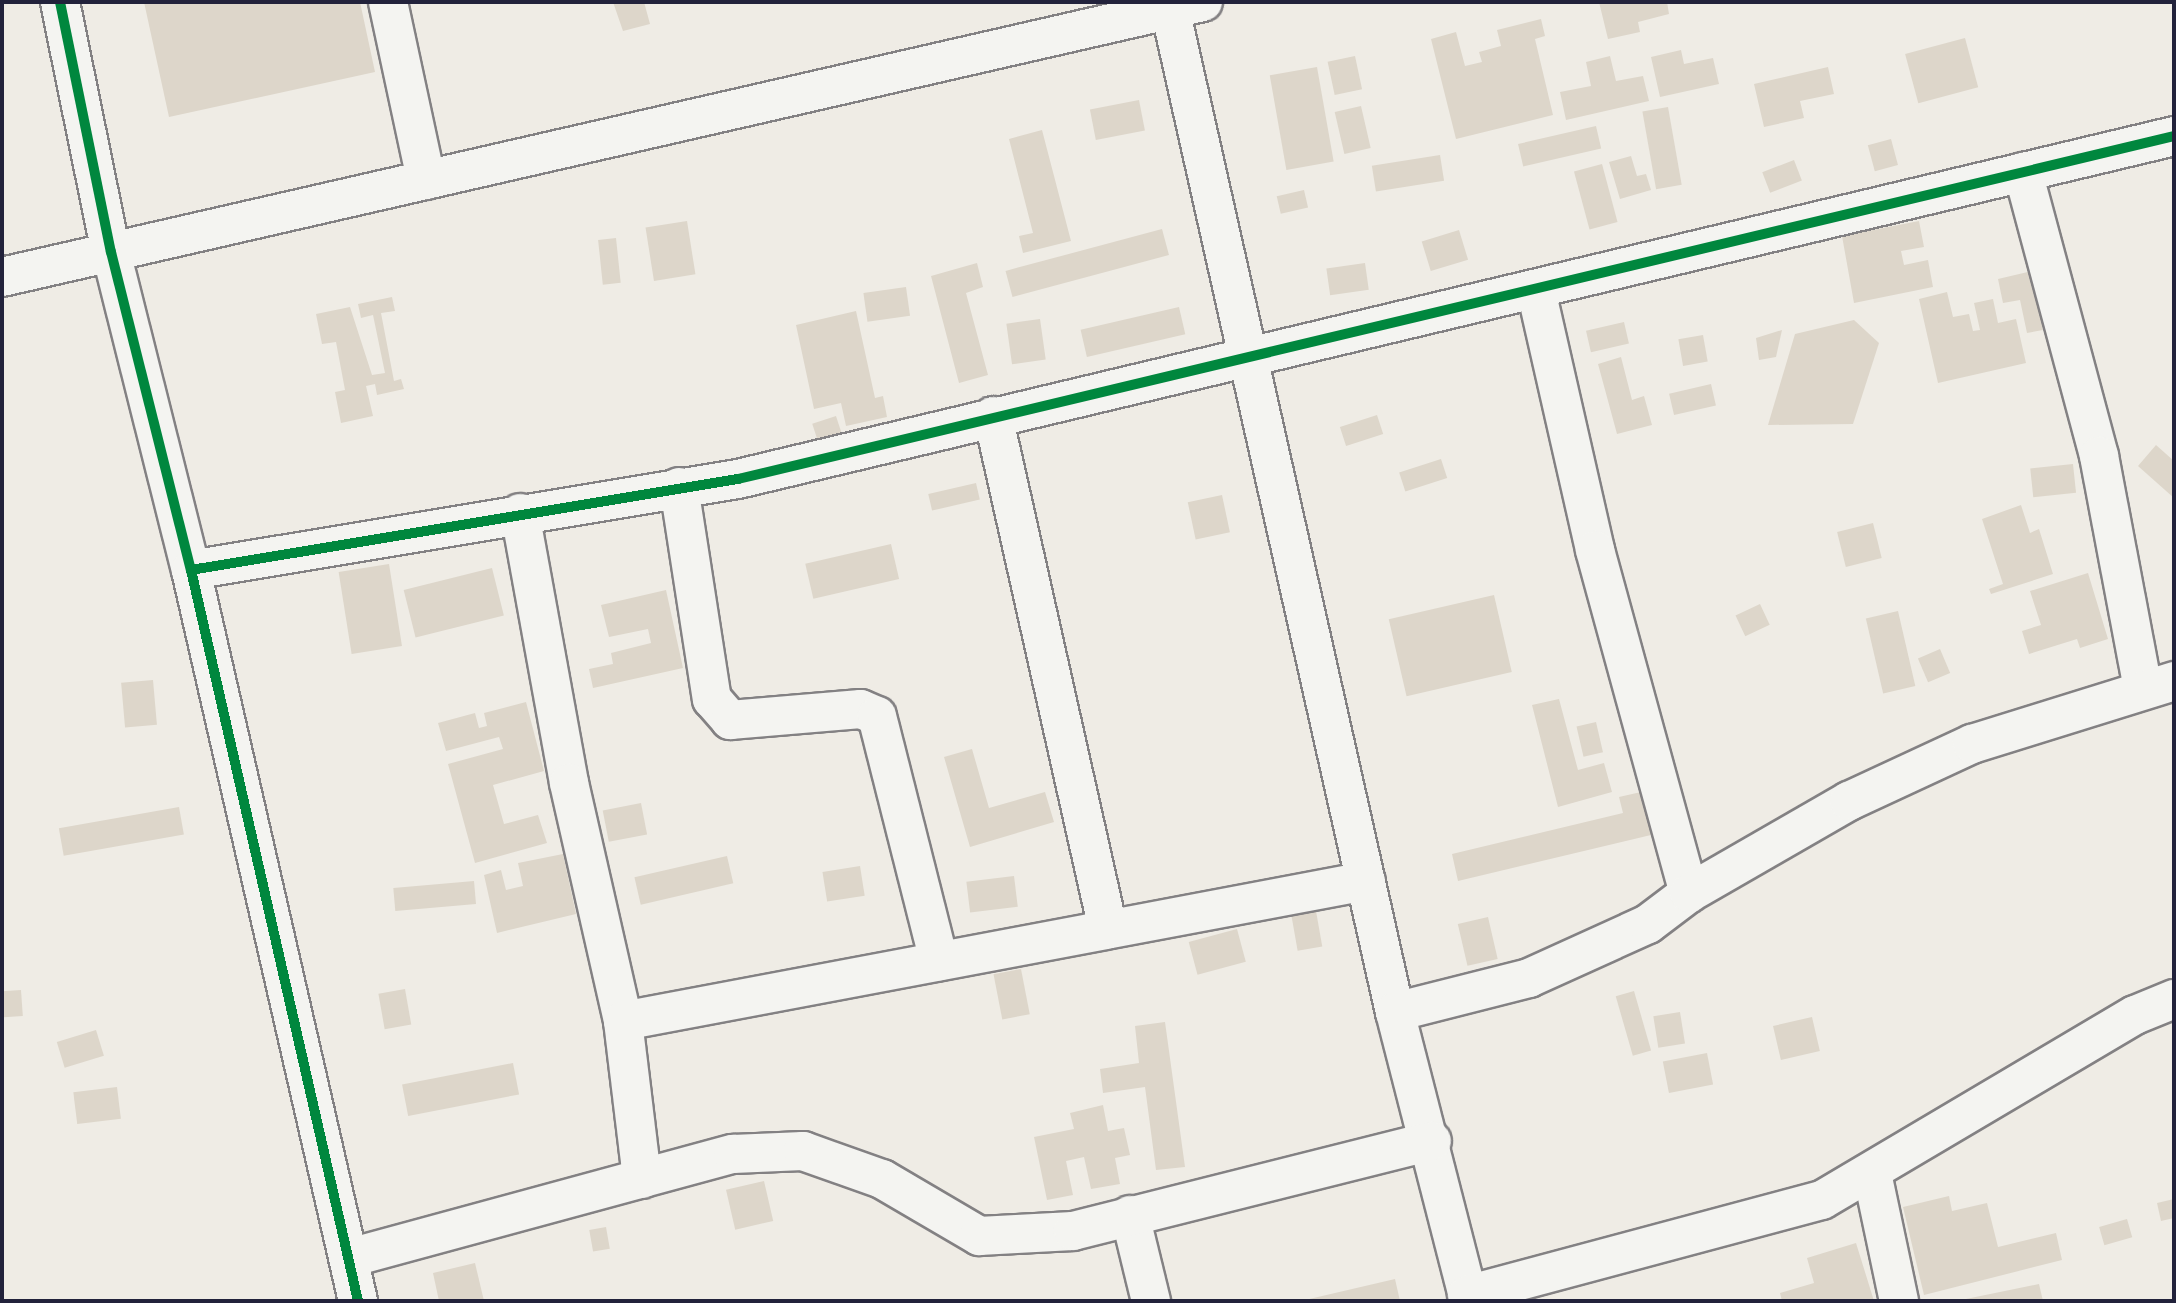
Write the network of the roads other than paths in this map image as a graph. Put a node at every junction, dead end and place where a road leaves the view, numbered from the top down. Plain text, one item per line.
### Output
1 (60, 2) edge
2 (388, 2) edge
3 (1187, 6) edge
4 (2174, 136) edge
5 (2023, 172) junction
6 (426, 180) junction
7 (111, 252) junction
8 (2, 277) edge
9 (1536, 290) junction
10 (1250, 356) junction
11 (993, 416) junction
12 (679, 487) junction
13 (520, 513) junction
14 (191, 570) junction
15 (2159, 685) edge
16 (1366, 881) junction
17 (1689, 893) junction
18 (1108, 929) junction
19 (939, 961) junction
20 (2174, 999) edge
21 (1395, 1012) junction
22 (623, 1021) junction
23 (1432, 1140) junction
24 (1872, 1173) junction
25 (642, 1179) junction
26 (1130, 1215) junction
27 (349, 1258) junction
28 (1468, 1298) edge
29 (358, 1301) edge
30 (1151, 1301) edge
31 (1899, 1301) edge

1 - 7 street
2 - 6 street
3 - 6 street
3 - 10 street
4 - 5 street
5 - 9 street
5 - 15 street
6 - 7 street
7 - 8 street
7 - 14 street
9 - 10 street
9 - 17 street
10 - 11 street
10 - 16 street
11 - 12 street
11 - 18 street
12 - 13 street
12 - 19 street
13 - 14 street
13 - 22 street
14 - 27 street
15 - 17 street
16 - 18 street
16 - 21 street
17 - 21 street
18 - 19 street
19 - 22 street
20 - 24 street
21 - 23 street
22 - 25 street
23 - 26 street
23 - 28 street
24 - 28 street
24 - 31 street
25 - 26 street
25 - 27 street
26 - 30 street
27 - 29 street

